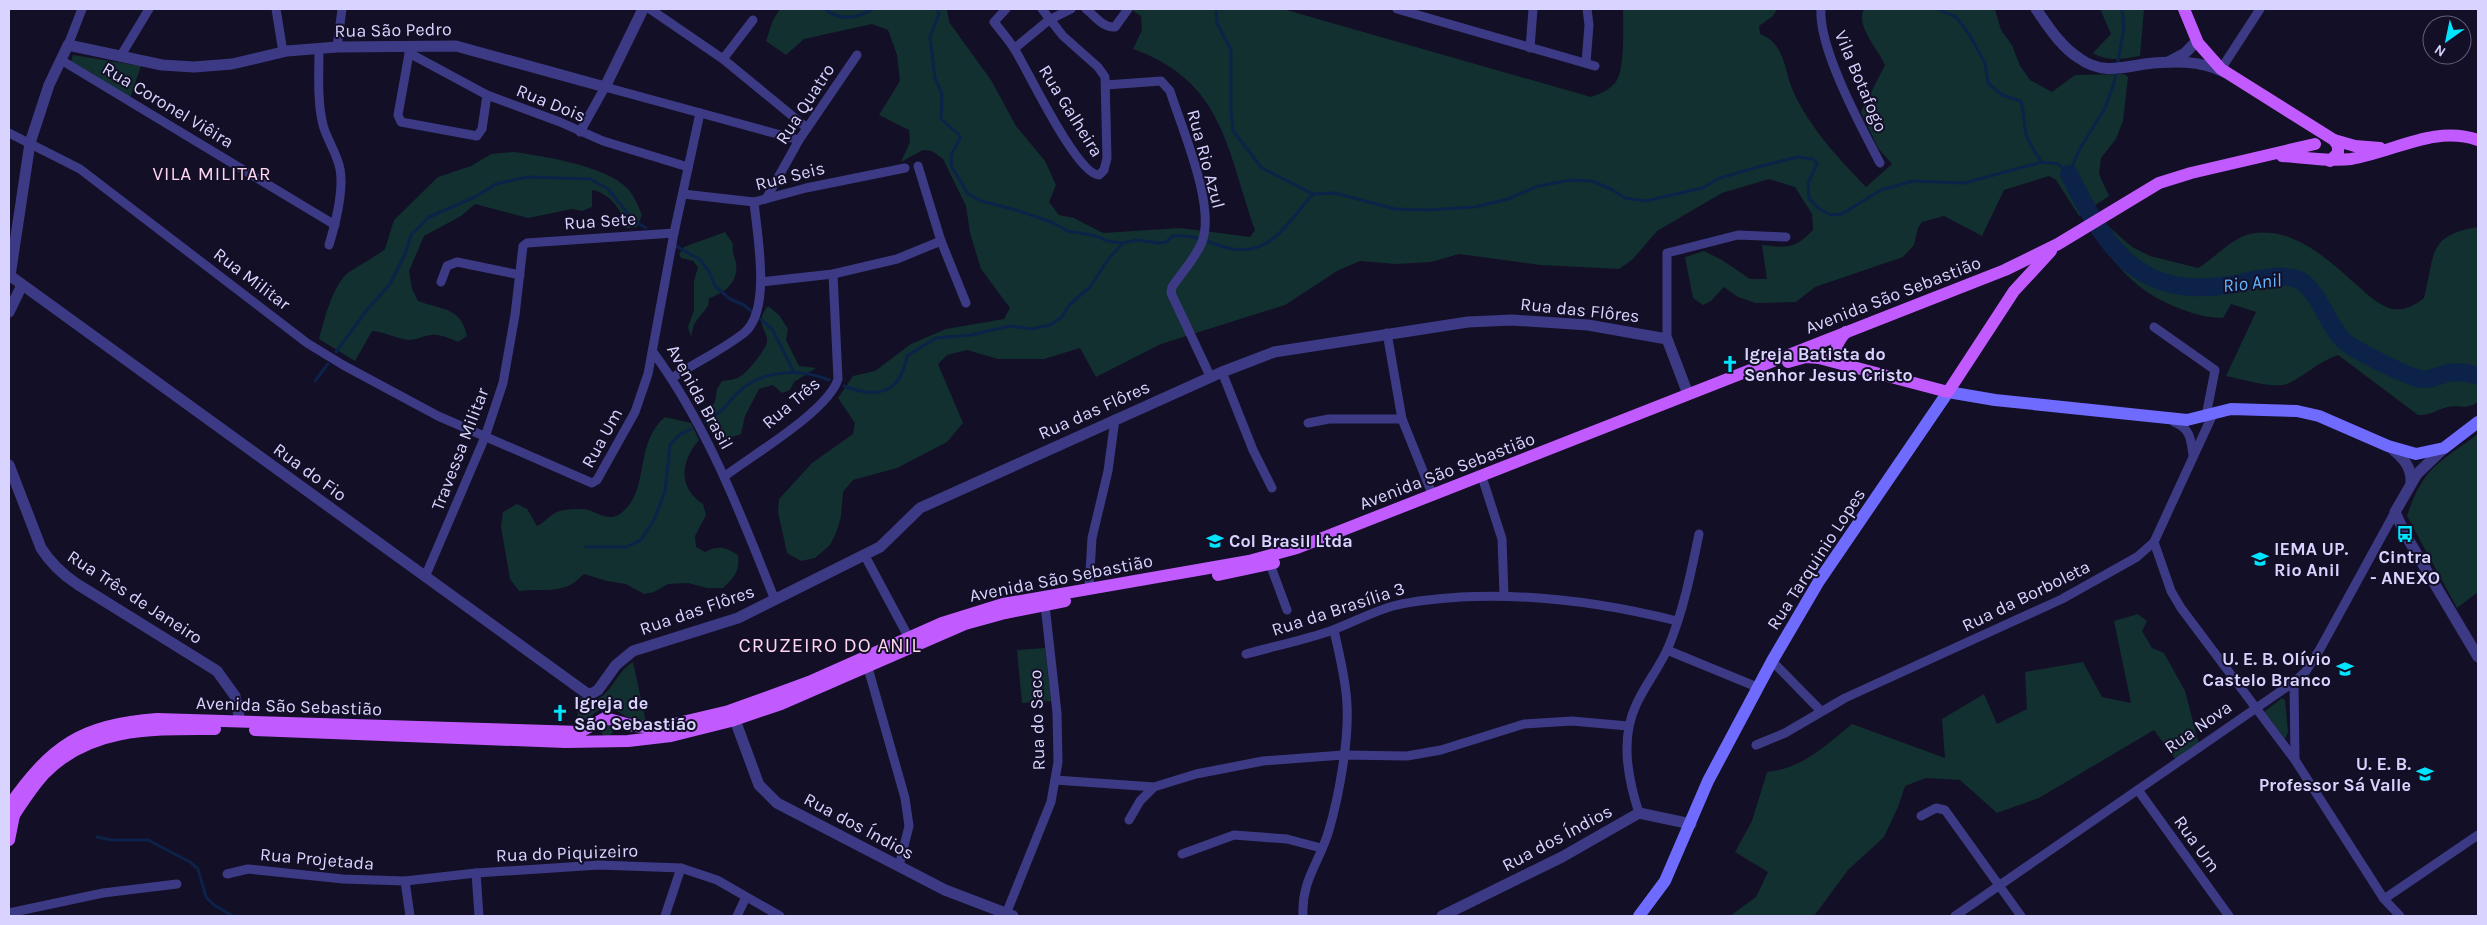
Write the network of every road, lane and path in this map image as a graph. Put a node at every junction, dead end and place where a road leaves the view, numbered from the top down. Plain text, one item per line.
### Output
1 (82, 9) edge
2 (149, 9) edge
3 (276, 9) edge
4 (342, 9) edge
5 (643, 9) edge
6 (650, 9) edge
7 (1006, 9) edge
8 (1042, 9) edge
9 (1072, 9) edge
10 (1086, 9) edge
11 (1128, 9) edge
12 (1396, 9) edge
13 (1533, 9) edge
14 (1587, 9) edge
15 (1821, 9) edge
16 (2036, 9) edge
17 (2184, 9) edge
18 (2260, 9) edge
19 (753, 20) dead end
20 (1049, 20) junction
21 (2197, 41) junction
22 (68, 45) junction
23 (338, 47) junction
24 (319, 48) junction
25 (1014, 48) junction
26 (1530, 48) junction
27 (410, 50) junction
28 (283, 52) junction
29 (857, 55) dead end
30 (120, 56) junction
31 (723, 59) junction
32 (61, 60) junction
33 (2167, 62) junction
34 (2225, 72) junction
35 (1106, 85) junction
36 (605, 86) junction
37 (487, 95) junction
38 (2285, 110) junction
39 (700, 113) junction
40 (807, 128) junction
41 (580, 132) junction
42 (9, 133) edge
43 (2332, 139) junction
44 (799, 140) junction
45 (2478, 140) edge
46 (30, 143) junction
47 (2315, 143) junction
48 (2395, 146) junction
49 (2268, 156) junction
50 (2326, 161) junction
51 (1880, 162) dead end
52 (918, 166) dead end
53 (688, 167) junction
54 (905, 168) dead end
55 (683, 194) junction
56 (766, 199) junction
57 (754, 202) junction
58 (335, 225) junction
59 (674, 233) junction
60 (1786, 237) dead end
61 (941, 240) junction
62 (528, 242) joint
63 (2058, 244) junction
64 (329, 245) dead end
65 (2005, 270) junction
66 (833, 274) junction
67 (9, 275) edge
68 (520, 275) junction
69 (442, 282) dead end
70 (761, 282) junction
71 (22, 284) junction
72 (2014, 291) junction
73 (966, 304) dead end
74 (9, 312) edge
75 (2154, 327) dead end
76 (1846, 332) junction
77 (1387, 333) junction
78 (1667, 339) junction
79 (653, 352) junction
80 (1844, 364) junction
81 (1222, 372) junction
82 (672, 378) junction
83 (1211, 378) junction
84 (1948, 392) junction
85 (1688, 394) junction
86 (2210, 415) junction
87 (1115, 419) junction
88 (1402, 419) junction
89 (2166, 419) junction
90 (2478, 422) edge
91 (1308, 423) dead end
92 (485, 437) junction
93 (2388, 446) junction
94 (2444, 448) junction
95 (2193, 455) junction
96 (9, 465) edge
97 (725, 476) junction
98 (1484, 483) junction
99 (2411, 483) junction
100 (1272, 488) dead end
101 (1433, 496) junction
102 (2395, 512) junction
103 (1699, 534) dead end
104 (2154, 542) junction
105 (865, 556) junction
106 (1270, 564) junction
107 (425, 578) junction
108 (1089, 588) junction
109 (1504, 595) junction
110 (775, 600) junction
111 (1045, 605) junction
112 (1287, 610) dead end
113 (1677, 621) junction
114 (1334, 630) junction
115 (908, 638) junction
116 (1667, 650) junction
117 (1246, 654) dead end
118 (2478, 657) edge
119 (1772, 661) junction
120 (868, 668) junction
121 (2294, 682) junction
122 (1757, 687) junction
123 (592, 694) joint
124 (2255, 709) junction
125 (1820, 710) junction
126 (612, 719) junction
127 (735, 720) junction
128 (240, 721) junction
129 (598, 722) junction
130 (1628, 726) junction
131 (608, 742) junction
132 (1756, 745) dead end
133 (1343, 755) junction
134 (2296, 760) junction
135 (1055, 780) junction
136 (1154, 787) junction
137 (2138, 790) junction
138 (1639, 813) junction
139 (11, 814) edge
140 (1921, 816) dead end
141 (1128, 820) dead end
142 (1691, 824) junction
143 (2478, 835) edge
144 (9, 840) edge
145 (1321, 848) junction
146 (1182, 854) dead end
147 (899, 866) junction
148 (681, 868) junction
149 (476, 873) junction
150 (227, 874) dead end
151 (405, 881) junction
152 (177, 884) dead end
153 (1999, 884) junction
154 (746, 897) junction
155 (2384, 899) junction
156 (9, 913) edge
157 (1009, 915) edge
158 (410, 916) edge
159 (479, 916) edge
160 (665, 916) edge
161 (737, 916) edge
162 (780, 916) edge
163 (1303, 916) edge
164 (1442, 916) edge
165 (1639, 916) edge
166 (1955, 916) edge
167 (2021, 916) edge
168 (2229, 916) edge
169 (2400, 916) edge

1 - 22 street
2 - 30 street
3 - 28 street
4 - 23 street
5 - 36 street
6 - 31 street
7 - 25 street, Rua Galheira
8 - 20 street
9 - 20 street
10 - 11 street
12 - 26 street
13 - 26 street
14 - 26 street
15 - 51 street, Vila Botafogo
16 - 33 street
17 - 21 main road
18 - 34 street
19 - 31 street
20 - 25 street
20 - 35 street
21 - 33 street
21 - 34 main road
22 - 30 street, Rua São Pedro
22 - 32 street
23 - 24 street, Rua São Pedro
23 - 27 street, Rua São Pedro
24 - 28 street, Rua São Pedro
24 - 58 street
25 - 35 street, Rua Galheira
27 - 36 street, Rua São Pedro
27 - 37 street, Rua Dois
27 - 37 street
28 - 30 street, Rua São Pedro
29 - 40 street, Rua Quatro
31 - 40 street
32 - 46 street
32 - 58 street, Rua Coronel Viêira
33 - 34 street
34 - 38 main road
35 - 83 street, Rua Rio Azul
36 - 39 street, Rua São Pedro
36 - 41 street
37 - 41 street, Rua Dois
38 - 43 main road
38 - 47 main road
39 - 44 street, Rua São Pedro
39 - 53 street, Avenida Brasil
40 - 44 street, Rua Quatro
41 - 53 street, Rua Dois
42 - 46 street, Rua Militar
43 - 47 main road
43 - 48 main road
43 - 50 main road
44 - 56 street, Rua Quatro
45 - 48 main road
46 - 67 street
46 - 92 street, Rua Militar
47 - 49 main road, Avenida São Sebastião
47 - 50 main road
48 - 50 main road, Avenida São Sebastião
49 - 50 main road, Avenida São Sebastião
49 - 63 main road, Avenida São Sebastião
52 - 61 street
53 - 55 street, Avenida Brasil
54 - 56 street, Rua Seis
55 - 57 street, Rua Seis
55 - 59 street, Avenida Brasil
56 - 57 street, Rua Seis
57 - 70 street
58 - 64 street
59 - 62 street, Rua Sete
59 - 79 street, Avenida Brasil
60 - 78 street
61 - 66 street
61 - 73 street
62 - 68 street, Travessa Militar
63 - 65 main road, Avenida São Sebastião
63 - 72 main road, Rua Tarquinio Lopes
65 - 72 main road
65 - 76 main road, Avenida São Sebastião
66 - 70 street
66 - 97 street, Rua Três
67 - 71 street, Rua do Fio
68 - 69 street
68 - 92 street, Travessa Militar
70 - 82 street
71 - 74 street
71 - 107 street, Rua do Fio
72 - 84 main road, Rua Tarquinio Lopes
75 - 86 street, Rua da Borboleta
76 - 80 main road
76 - 85 main road, Avenida São Sebastião
77 - 78 street, Rua das Flôres
77 - 81 street, Rua das Flôres
77 - 88 street
78 - 85 street
79 - 82 street, Avenida Brasil
79 - 92 street, Rua Um
80 - 84 main road
80 - 98 main road, Avenida São Sebastião
81 - 83 street, Rua das Flôres
81 - 100 street
82 - 97 street, Avenida Brasil
83 - 87 street, Rua das Flôres
84 - 89 main road
84 - 119 main road, Rua Tarquinio Lopes
85 - 101 main road, Avenida São Sebastião
86 - 89 main road
86 - 93 main road
86 - 95 street, Rua da Borboleta
87 - 105 street, Rua das Flôres
87 - 108 street
88 - 91 street
88 - 101 street
89 - 95 street
90 - 94 main road, Rua Nova
92 - 107 street, Travessa Militar
93 - 94 main road
93 - 99 street
94 - 99 street, Rua Nova
95 - 104 street, Rua da Borboleta
96 - 128 street, Rua Três de Janeiro
97 - 110 street, Avenida Brasil
98 - 106 main road, Avenida São Sebastião
98 - 109 street
99 - 102 street, Rua Nova
101 - 108 main road, Avenida São Sebastião
102 - 118 street
102 - 121 street, Rua Nova
103 - 113 street
104 - 124 street
104 - 125 street, Rua da Borboleta
105 - 110 street, Rua das Flôres
105 - 115 street
106 - 111 main road, Avenida São Sebastião
106 - 112 street
107 - 123 street, Rua do Fio
108 - 115 main road, Avenida São Sebastião
109 - 113 street, Rua da Brasília 3
109 - 114 street, Rua da Brasília 3
110 - 123 street, Rua das Flôres
111 - 120 main road, Avenida São Sebastião
111 - 135 street, Rua do Saco
113 - 116 street
114 - 117 street, Rua da Brasília 3
114 - 133 street
115 - 126 main road, Avenida São Sebastião
116 - 122 street
116 - 130 street
119 - 122 main road, Rua Tarquinio Lopes
119 - 125 street
120 - 127 main road, Avenida São Sebastião
120 - 147 street
121 - 124 street, Rua Nova
121 - 134 street
122 - 142 main road, Rua Tarquinio Lopes
124 - 134 street
124 - 137 street, Rua Nova
125 - 132 street, Rua da Borboleta
126 - 129 main road
126 - 131 main road
127 - 131 main road, Avenida São Sebastião
127 - 147 street, Rua dos Índios
128 - 129 main road, Avenida São Sebastião
128 - 139 main road, Avenida São Sebastião
129 - 131 main road
130 - 133 street
130 - 138 street
131 - 139 main road, Avenida São Sebastião
133 - 136 street
133 - 145 street
134 - 155 street
135 - 136 street
135 - 157 street, Rua do Saco
136 - 141 street
137 - 153 street, Rua Nova
137 - 168 street, Rua Um
138 - 142 street, Rua dos Índios
138 - 164 street, Rua dos Índios
139 - 144 main road
140 - 153 street
142 - 165 main road, Rua Tarquinio Lopes
143 - 155 street
145 - 146 street
145 - 163 street
147 - 157 street, Rua dos Índios
148 - 149 street, Rua do Piquizeiro
148 - 154 street, Rua do Piquizeiro
148 - 160 street
149 - 151 street, Rua do Piquizeiro
149 - 159 street
150 - 151 street, Rua Projetada
151 - 158 street
152 - 156 street
153 - 166 street, Rua Nova
153 - 167 street
154 - 161 street
154 - 162 street, Rua do Piquizeiro
155 - 169 street

